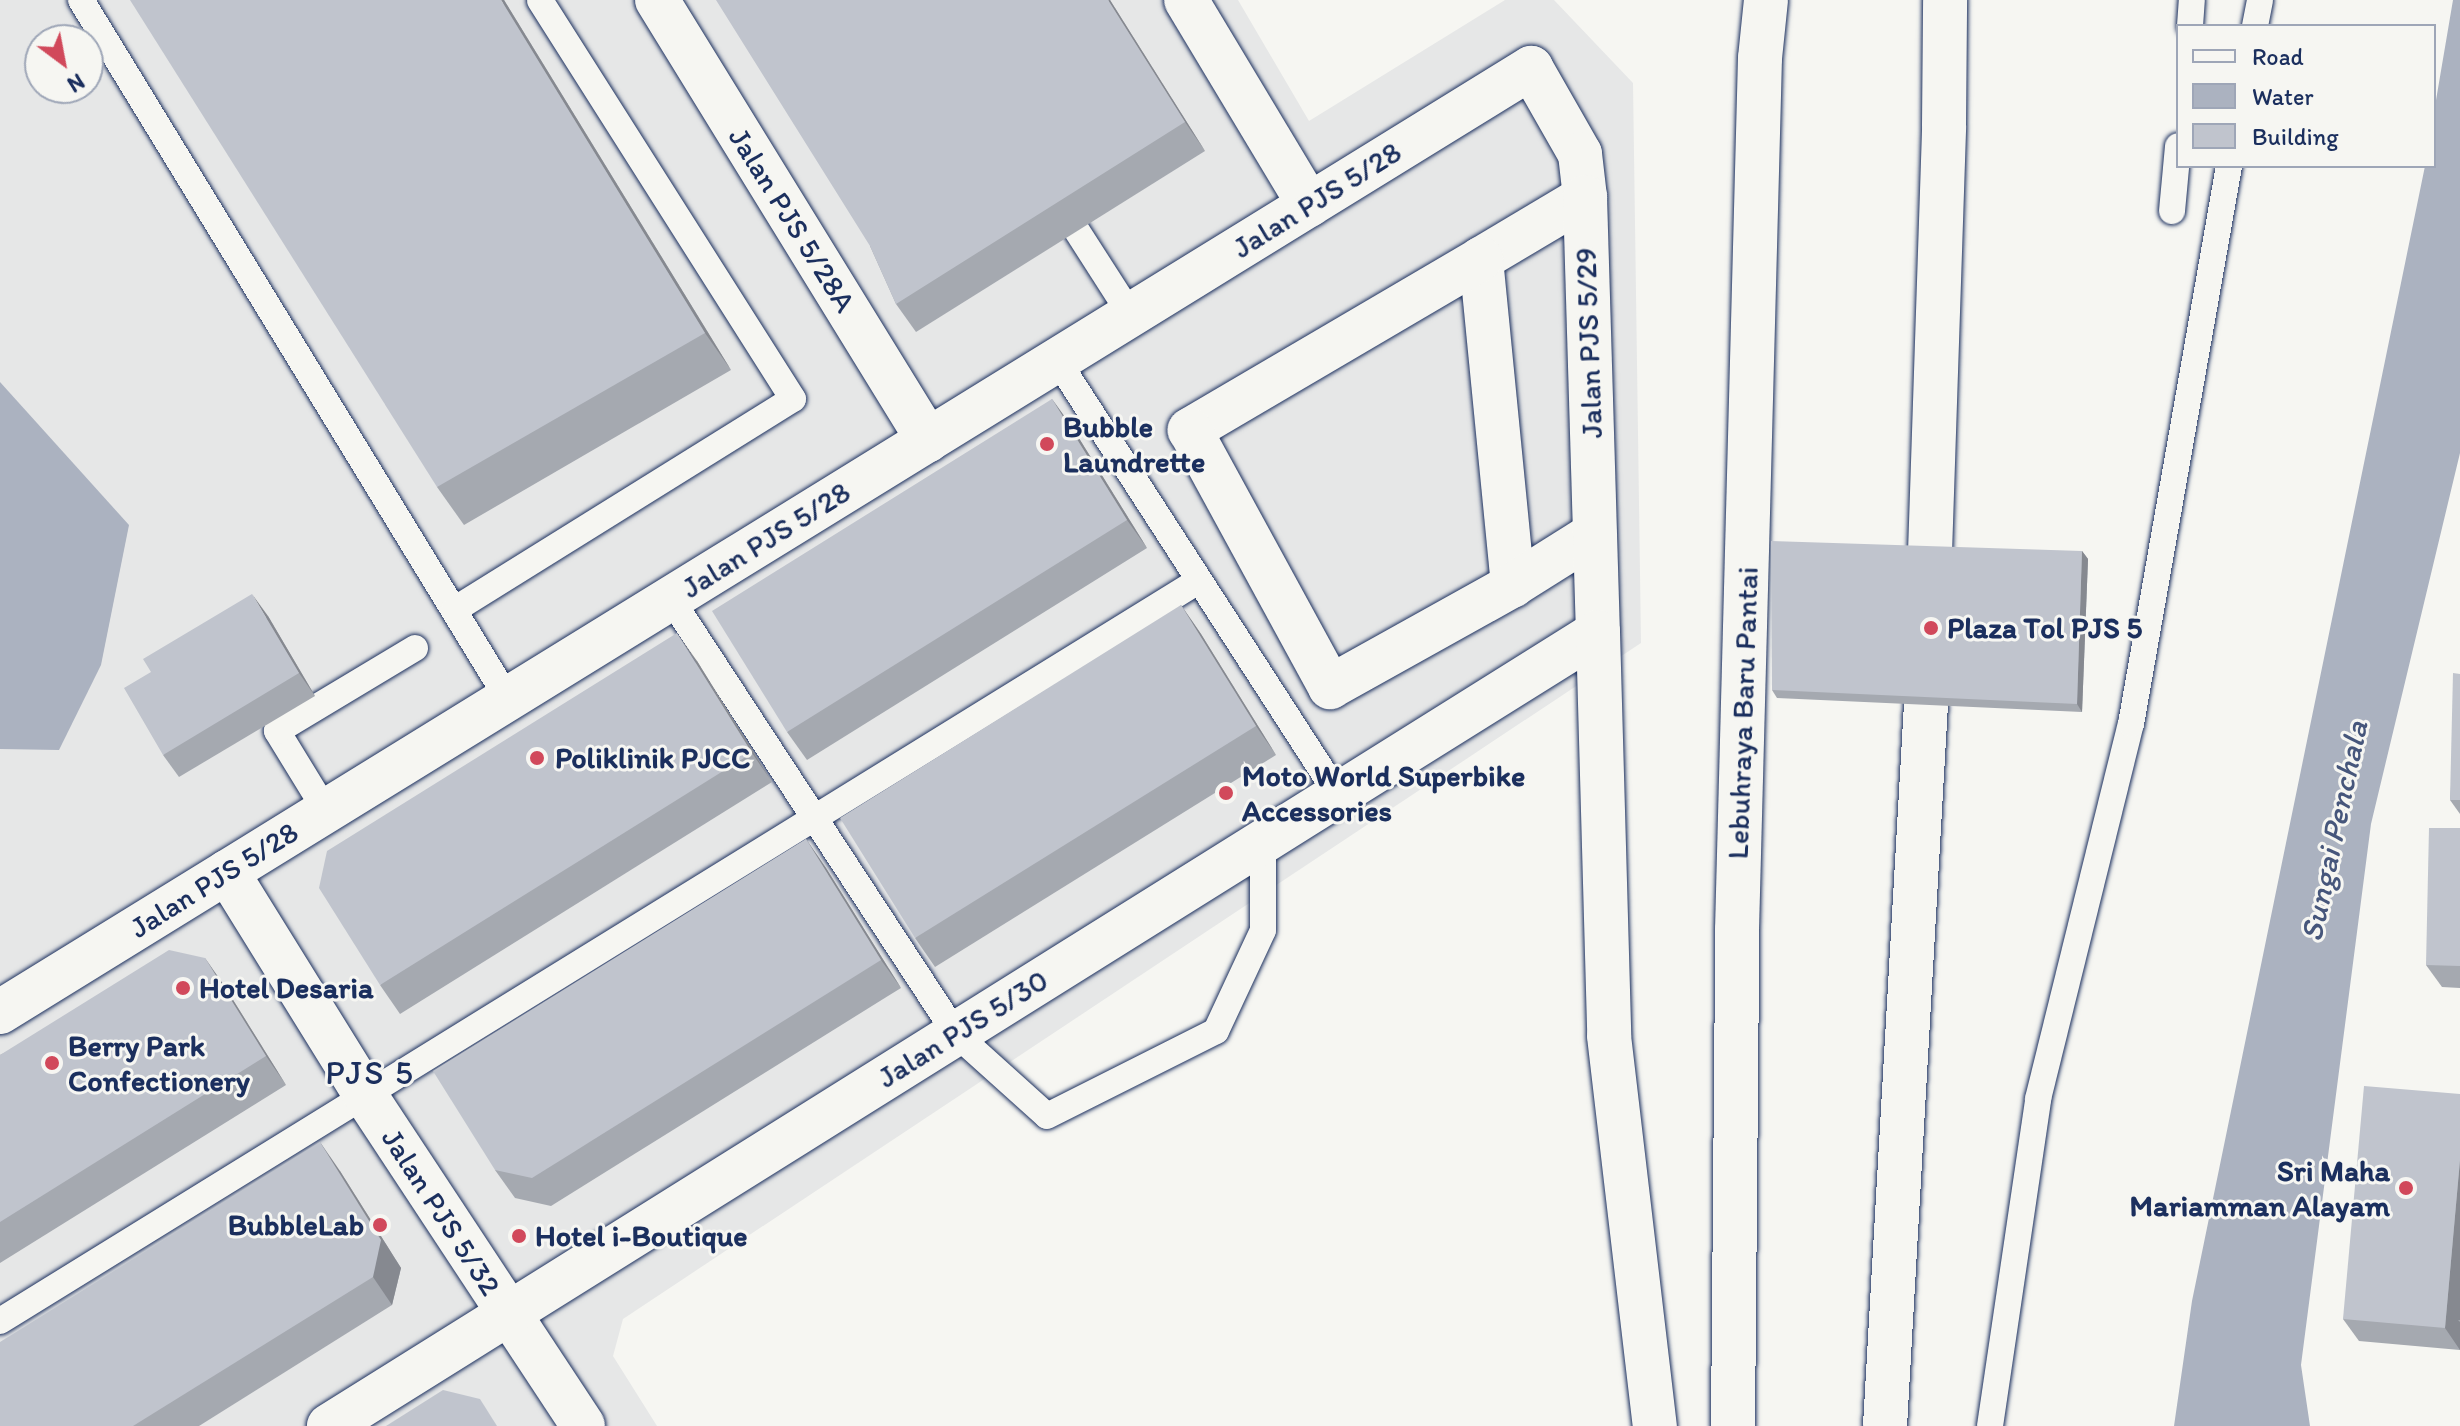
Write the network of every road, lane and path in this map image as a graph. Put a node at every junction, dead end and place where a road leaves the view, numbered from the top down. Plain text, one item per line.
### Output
1 (81, 0) edge
2 (540, 0) edge
3 (657, 0) edge
4 (1186, 0) edge
5 (1766, 0) edge
6 (1945, 0) edge
7 (2192, 0) edge
8 (2260, 0) edge
9 (2190, 24) edge
10 (2255, 24) edge
11 (1531, 68) joint
12 (2176, 168) edge
13 (2229, 168) edge
14 (1047, 184) edge
15 (1585, 197) junction
16 (1309, 205) junction
17 (2172, 211) dead end
18 (1481, 259) junction
19 (1131, 315) junction
20 (1057, 360) junction
21 (928, 440) junction
22 (1594, 534) junction
23 (1930, 553) edge
24 (1198, 581) junction
25 (1513, 585) junction
26 (671, 599) junction
27 (454, 610) junction
28 (1598, 632) junction
29 (415, 648) dead end
30 (508, 699) junction
31 (1926, 705) edge
32 (1338, 795) junction
33 (326, 811) junction
34 (813, 819) junction
35 (1263, 842) junction
36 (227, 872) junction
37 (0, 1012) edge
38 (956, 1034) junction
39 (365, 1095) junction
40 (507, 1315) junction
41 (0, 1321) edge
42 (329, 1426) edge
43 (583, 1426) edge
44 (1655, 1426) edge
45 (1733, 1426) edge
46 (1885, 1426) edge
47 (1990, 1426) edge

1 - 27 lane
2 - 27 lane
3 - 21 main road, Jalan PJS 5/28A
4 - 16 main road
5 - 45 main road, Lebuhraya Baru Pantai
6 - 23 main road
7 - 9 lane
8 - 10 lane
11 - 15 main road, Jalan PJS 5/29
11 - 16 main road, Jalan PJS 5/28
12 - 17 lane
13 - 47 lane
14 - 19 lane
15 - 18 main road
15 - 22 main road, Jalan PJS 5/29
16 - 19 main road, Jalan PJS 5/28
18 - 25 main road
18 - 25 main road
19 - 20 main road, Jalan PJS 5/28
20 - 21 main road, Jalan PJS 5/28
20 - 24 lane
21 - 26 main road, Jalan PJS 5/28
22 - 25 main road
22 - 28 main road, Jalan PJS 5/29
24 - 32 lane
24 - 34 lane
26 - 30 main road, Jalan PJS 5/28
26 - 34 lane
27 - 30 lane
28 - 32 main road, Jalan PJS 5/30
28 - 44 main road, Jalan PJS 5/29
29 - 33 lane
30 - 33 main road, Jalan PJS 5/28
31 - 46 main road
32 - 35 main road, Jalan PJS 5/30
33 - 36 main road, Jalan PJS 5/28
34 - 38 lane
34 - 39 lane
35 - 38 main road, Jalan PJS 5/30
35 - 38 lane
36 - 37 main road, Jalan PJS 5/28
36 - 39 main road, Jalan PJS 5/32
38 - 40 main road, Jalan PJS 5/30
39 - 40 main road, Jalan PJS 5/32
39 - 41 lane
40 - 42 main road, Jalan PJS 5/30
40 - 43 main road, Jalan PJS 5/32

